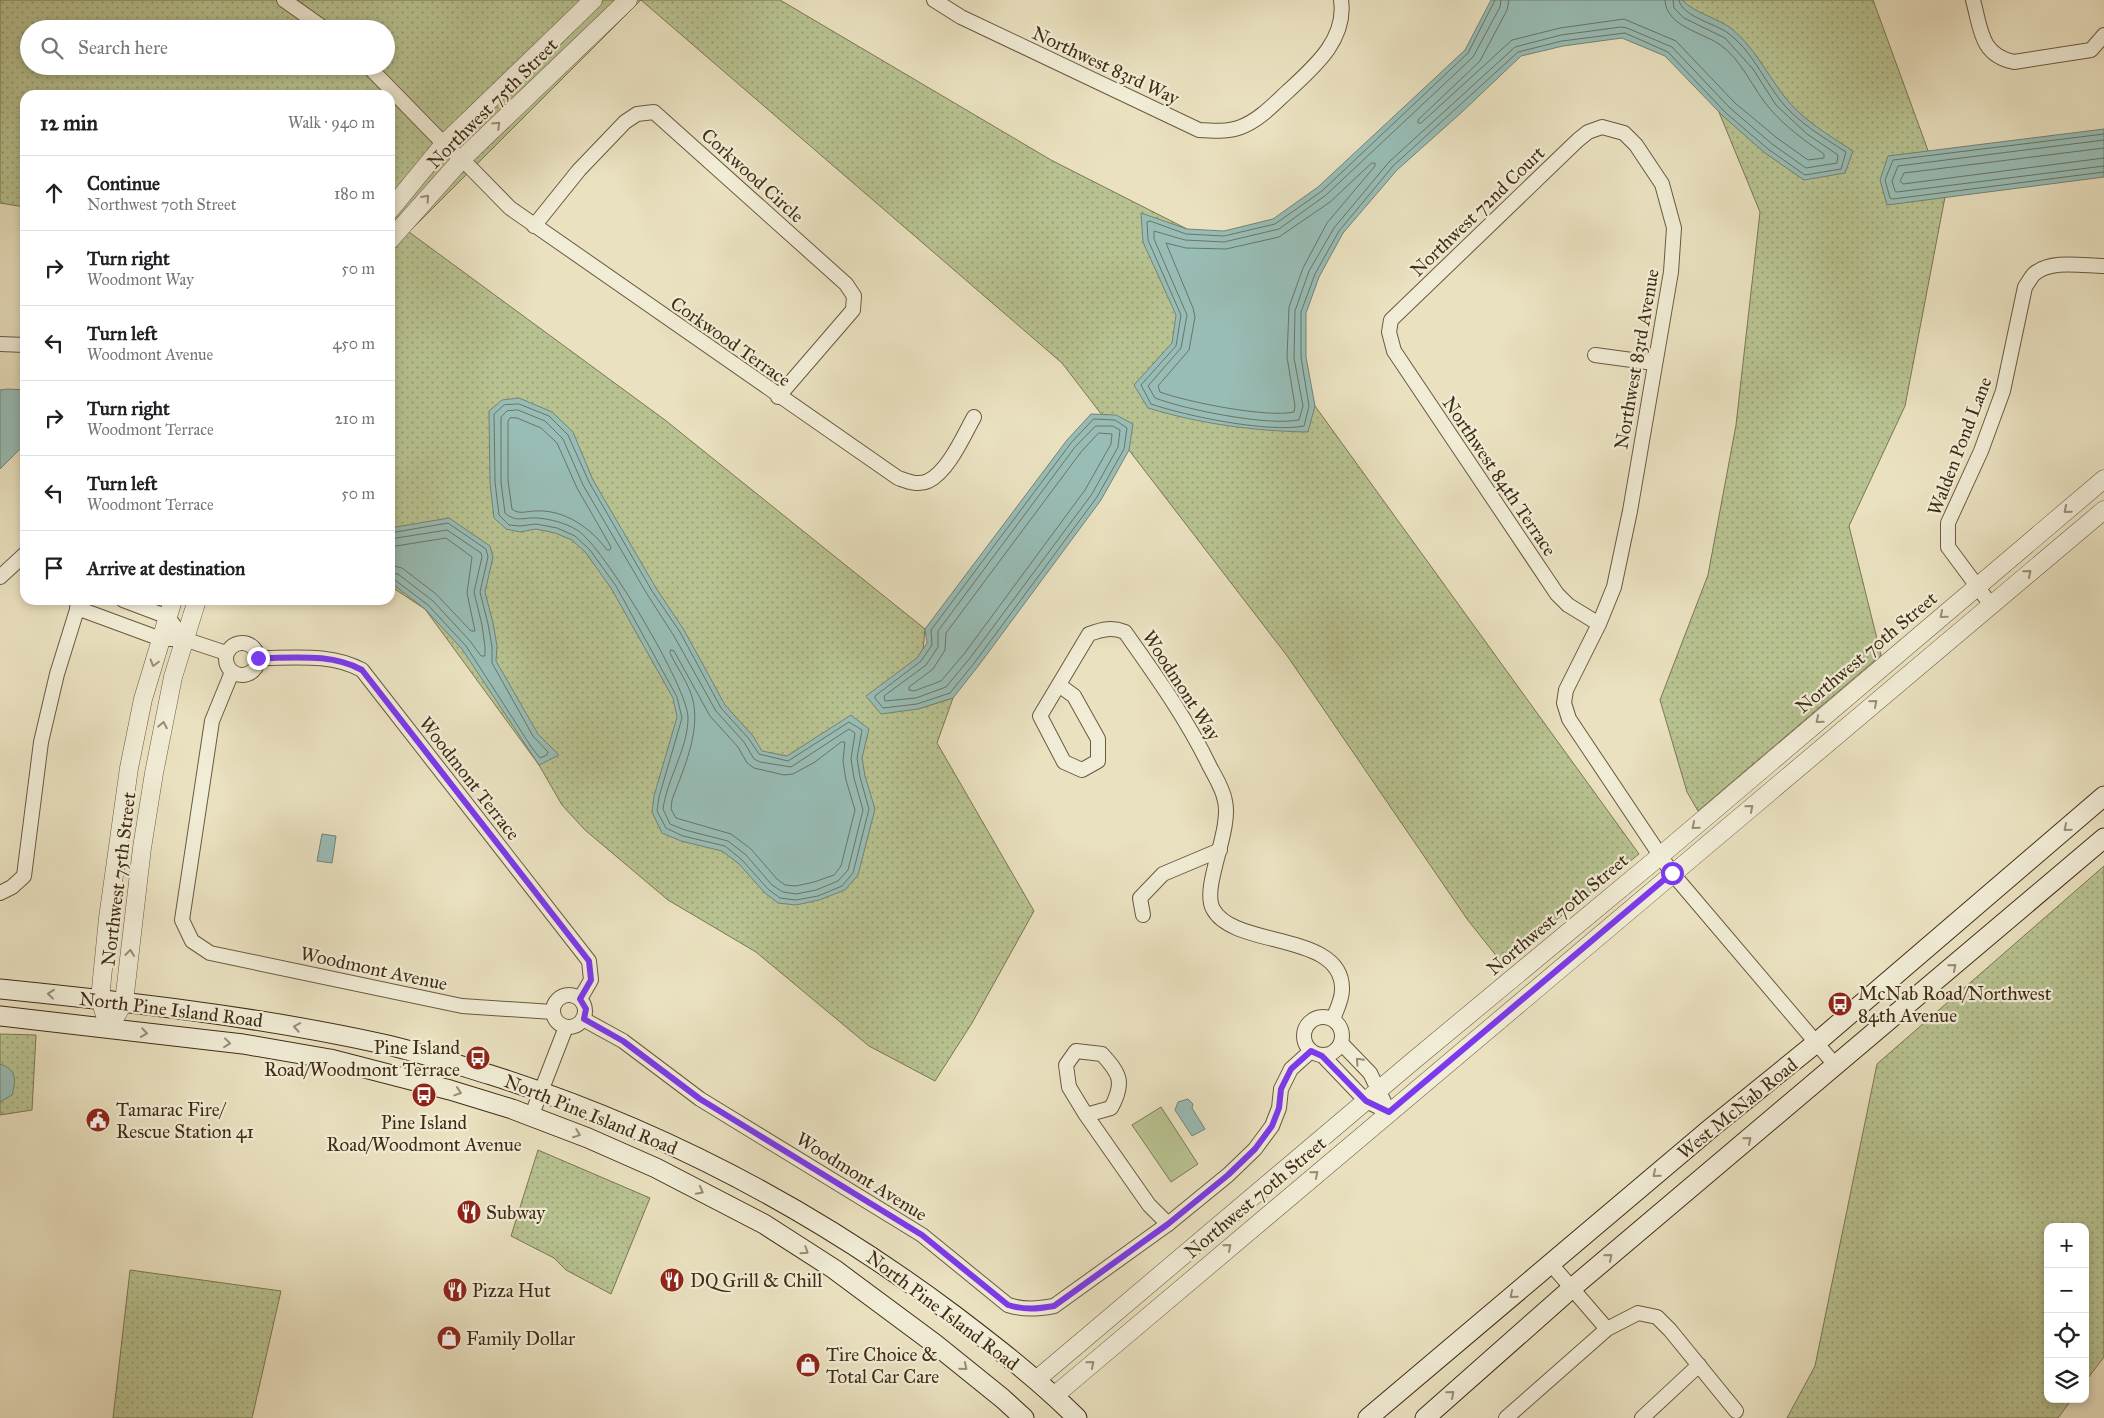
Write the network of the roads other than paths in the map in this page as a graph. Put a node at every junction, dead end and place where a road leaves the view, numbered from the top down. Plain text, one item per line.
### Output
1 (284, 0) edge
2 (593, 0) edge
3 (628, 0) edge
4 (934, 0) edge
5 (1340, 0) edge
6 (1973, 0) edge
7 (312, 20) edge
8 (2104, 35) edge
9 (377, 75) edge
10 (391, 90) edge
11 (395, 94) edge
12 (1602, 128) joint
13 (444, 144) junction
14 (462, 159) junction
15 (395, 204) edge
16 (534, 226) junction
17 (395, 234) edge
18 (2104, 266) edge
19 (1389, 332) joint
20 (0, 344) edge
21 (20, 345) edge
22 (1596, 355) dead end
23 (1654, 363) junction
24 (778, 397) junction
25 (974, 417) dead end
26 (2104, 479) edge
27 (2104, 510) edge
28 (20, 559) edge
29 (0, 577) edge
30 (1976, 586) junction
31 (78, 605) edge
32 (80, 605) edge
33 (153, 605) edge
34 (195, 605) edge
35 (1991, 605) junction
36 (171, 608) edge
37 (1599, 624) junction
38 (161, 639) junction
39 (184, 639) junction
40 (226, 653) junction
41 (258, 658) junction
42 (232, 672) junction
43 (1059, 685) junction
44 (2104, 796) edge
45 (2104, 838) edge
46 (1220, 850) junction
47 (1660, 856) junction
48 (1672, 873) junction
49 (6, 890) edge
50 (1143, 915) dead end
51 (0, 989) edge
52 (100, 999) junction
53 (580, 999) junction
54 (1485, 1001) junction
55 (124, 1002) junction
56 (553, 1012) junction
57 (0, 1016) edge
58 (584, 1019) junction
59 (1333, 1019) junction
60 (1500, 1019) junction
61 (566, 1027) junction
62 (109, 1028) junction
63 (1342, 1042) junction
64 (1816, 1043) junction
65 (1316, 1053) junction
66 (1836, 1066) junction
67 (1380, 1089) junction
68 (541, 1091) junction
69 (1366, 1101) junction
70 (1389, 1112) junction
71 (1086, 1115) junction
72 (531, 1117) junction
73 (1168, 1224) junction
74 (1196, 1245) junction
75 (1211, 1262) junction
76 (1550, 1263) junction
77 (1572, 1288) junction
78 (1126, 1304) junction
79 (1142, 1321) junction
80 (1607, 1329) junction
81 (1699, 1365) junction
82 (1036, 1380) junction
83 (1054, 1396) junction
84 (1736, 1411) dead end
85 (1024, 1418) edge
86 (1076, 1418) edge
87 (1368, 1418) edge
88 (1425, 1418) edge
89 (1506, 1418) edge
90 (1642, 1418) edge

1 - 7 street
2 - 13 street, Northwest 75th Street
14 -> 3 street, Northwest 75th Street
4 - 5 street, Northwest 83rd Way
6 - 8 street
9 - 10 street, Corkwood Terrace
11 - 13 street, Corkwood Terrace
12 - 19 street, Northwest 72nd Court
12 - 23 street, Northwest 83rd Avenue
13 - 14 street, Corkwood Terrace
13 - 15 street, Northwest 75th Street
14 - 16 street, Corkwood Terrace
17 -> 14 street, Northwest 75th Street
16 - 24 street, Corkwood Terrace
16 - 24 street, Corkwood Circle
18 - 30 street, Walden Pond Lane
19 - 37 street, Northwest 84th Terrace
20 - 21 street
22 - 23 street
23 - 37 street, Northwest 83rd Avenue
24 - 25 street, Corkwood Terrace
26 -> 30 street, Northwest 70th Street
35 -> 27 street, Northwest 70th Street
28 - 29 street
30 - 35 street, Walden Pond Lane
30 -> 47 street, Northwest 70th Street
31 - 49 street
32 - 38 street
33 - 36 street
34 - 39 street, Northwest 75th Street
48 -> 35 street, Northwest 70th Street
36 - 38 street, Northwest 75th Street
36 - 39 street
37 - 47 street, Northwest 83rd Avenue
38 - 39 street
38 -> 52 street, Northwest 75th Street
39 - 40 street
55 -> 39 street, Northwest 75th Street
40 - 41 street
40 - 42 street
41 - 42 street
41 - 53 street, Woodmont Terrace
42 - 56 street, Woodmont Avenue
43 - 43 street, Woodmont Way
43 - 46 street, Woodmont Way
44 -> 64 main road, West McNab Road
66 -> 45 main road, West McNab Road
46 - 50 street
46 - 59 street, Woodmont Way
47 - 48 street, Northwest 83rd Avenue
47 - 54 street, Northwest 70th Street
48 - 60 street, Northwest 70th Street
48 - 64 street, Northwest 83rd Avenue
52 -> 51 main road, North Pine Island Road
52 - 55 main road, North Pine Island Road
52 - 62 street, Northwest 75th Street
53 - 56 street
53 - 58 street
54 - 60 street
54 - 67 street, Northwest 70th Street
55 - 62 street, Northwest 75th Street
68 -> 55 main road, North Pine Island Road
56 - 61 street
57 - 62 main road, North Pine Island Road
58 - 61 street
58 - 73 street, Woodmont Avenue
59 - 63 street
59 - 65 street
60 - 70 street, Northwest 70th Street
61 - 68 street
62 -> 72 main road, North Pine Island Road
63 - 65 street
67 -> 63 street
64 - 66 street, Northwest 83rd Avenue
64 -> 76 main road, West McNab Road
65 - 69 street
65 - 73 street, Woodmont Avenue
77 -> 66 main road, West McNab Road
67 - 69 street, Northwest 70th Street
67 - 70 street
68 - 72 street
68 - 82 main road, North Pine Island Road
69 - 70 street
69 - 74 street, Northwest 70th Street
75 -> 70 street, Northwest 70th Street
71 - 71 street
71 - 73 street
72 -> 85 main road, North Pine Island Road
74 - 75 street
74 - 78 street, Northwest 70th Street
75 - 79 street, Northwest 70th Street
76 - 77 street
76 -> 87 main road, West McNab Road
77 - 80 street
88 -> 77 main road, West McNab Road
78 - 79 street
78 - 82 street, Northwest 70th Street
83 -> 79 street, Northwest 70th Street
80 - 81 street
80 - 89 street
81 - 84 street
81 - 90 street
82 - 83 main road, North Pine Island Road
83 - 86 main road, North Pine Island Road

